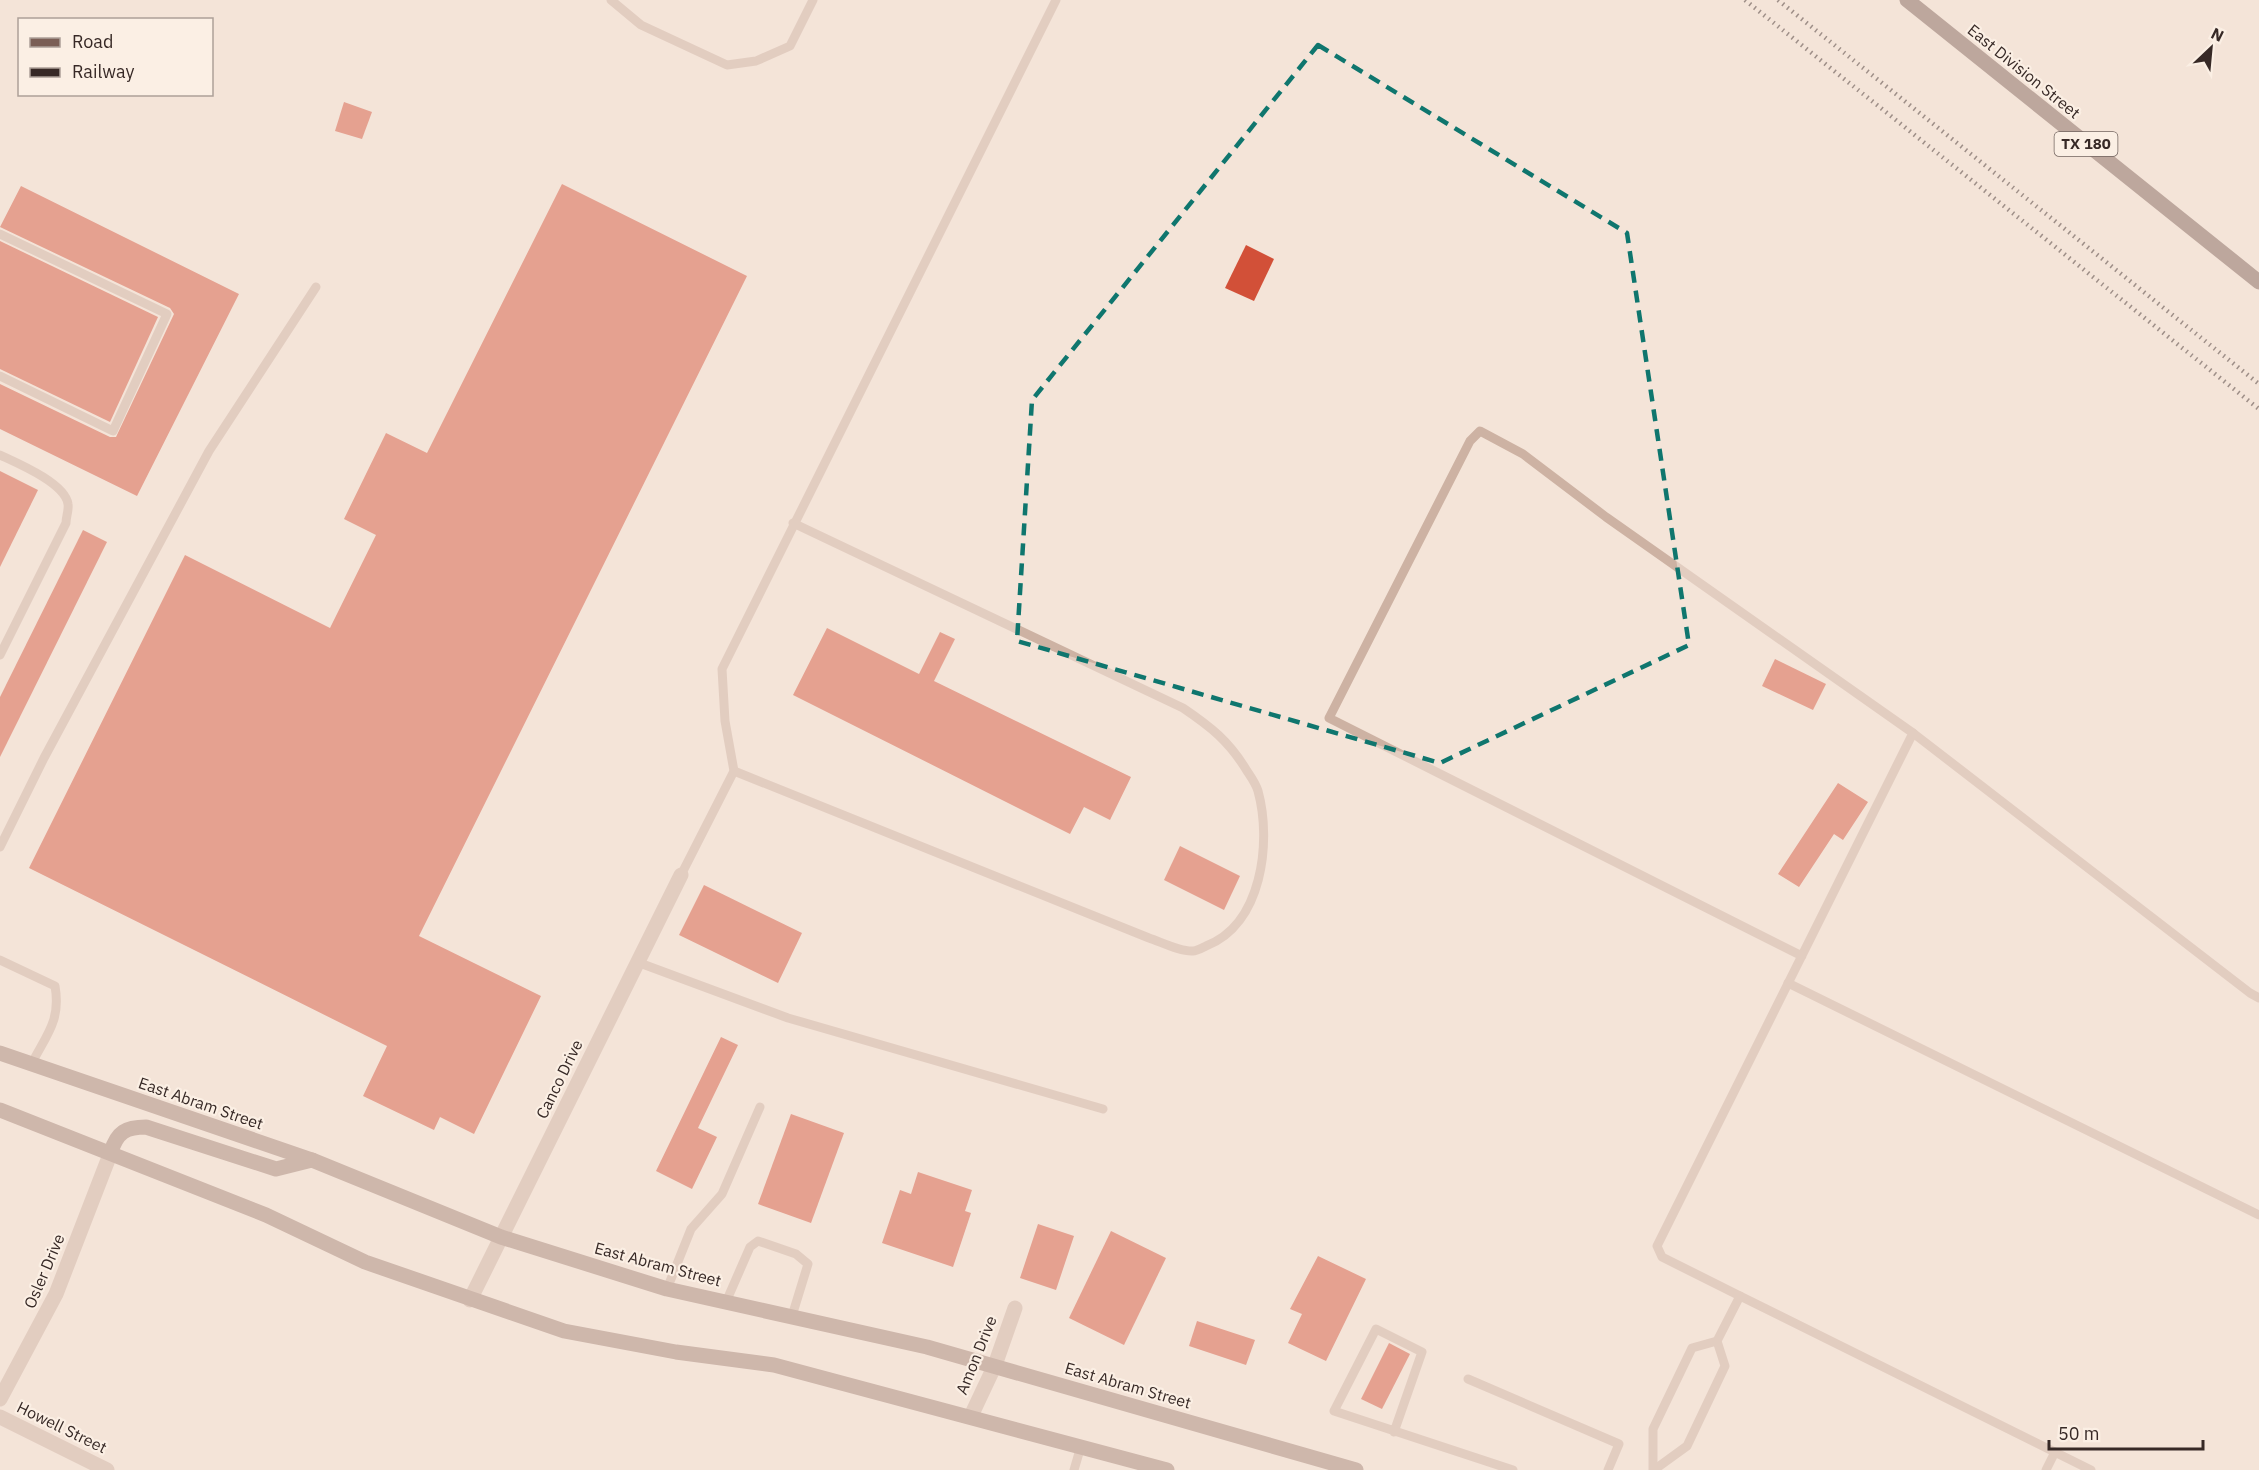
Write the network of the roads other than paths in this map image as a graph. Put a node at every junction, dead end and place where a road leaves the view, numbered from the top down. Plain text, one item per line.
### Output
1 (611, 0) edge
2 (813, 0) edge
3 (1056, 0) edge
4 (1913, 2) edge
5 (0, 234) edge
6 (2259, 282) edge
7 (316, 287) dead end
8 (0, 376) edge
9 (0, 454) edge
10 (793, 523) junction
11 (0, 655) edge
12 (1913, 733) junction
13 (734, 771) junction
14 (0, 847) edge
15 (681, 875) joint
16 (1802, 956) junction
17 (0, 960) edge
18 (637, 962) junction
19 (1788, 983) junction
20 (2259, 998) edge
21 (0, 1046) edge
22 (0, 1053) edge
23 (32, 1063) junction
24 (760, 1107) dead end
25 (1103, 1109) dead end
26 (0, 1112) edge
27 (111, 1152) junction
28 (312, 1160) junction
29 (2259, 1215) edge
30 (501, 1236) junction
31 (667, 1289) junction
32 (1740, 1296) junction
33 (470, 1300) junction
34 (726, 1302) junction
35 (1015, 1308) dead end
36 (792, 1316) junction
37 (1717, 1341) junction
38 (995, 1365) junction
39 (1468, 1379) dead end
40 (0, 1399) edge
41 (971, 1416) junction
42 (0, 1417) edge
43 (1394, 1432) junction
44 (1081, 1446) junction
45 (2055, 1452) junction
46 (107, 1470) edge
47 (1074, 1470) edge
48 (1167, 1470) edge
49 (1356, 1470) edge
50 (1513, 1470) edge
51 (1608, 1470) edge
52 (1653, 1470) edge
53 (2046, 1470) edge
54 (2091, 1470) edge

1 - 2 lane
3 - 10 lane
4 - 6 main road, East Division Street / TX 180
5 - 8 lane
7 - 14 lane
9 - 11 lane
10 - 13 lane
10 - 13 lane
12 - 16 lane
12 - 16 lane
12 - 20 lane
13 - 15 lane
15 - 18 street, Canco Drive
16 - 19 lane
17 - 23 lane
18 - 25 lane
18 - 30 street, Canco Drive
19 - 29 lane
19 - 32 lane
21 - 23 main road
22 - 23 main road, East Abram Street
23 - 28 main road, East Abram Street
24 - 31 lane
26 - 27 main road
27 - 28 main road
27 - 33 main road
27 - 40 street, Osler Drive
28 - 30 main road, East Abram Street
30 - 31 main road, East Abram Street
30 - 33 street, Canco Drive
31 - 34 main road, East Abram Street
32 - 37 lane
32 - 45 lane
33 - 41 main road
34 - 36 main road, East Abram Street
34 - 36 lane
35 - 38 street, Amon Drive
36 - 38 main road, East Abram Street
37 - 52 lane
37 - 52 lane
38 - 41 street, Amon Drive
38 - 49 main road, East Abram Street
39 - 51 lane
41 - 44 main road
42 - 46 street, Howell Street
43 - 43 lane
43 - 50 lane
44 - 47 lane
44 - 48 main road
45 - 53 lane
45 - 54 lane

